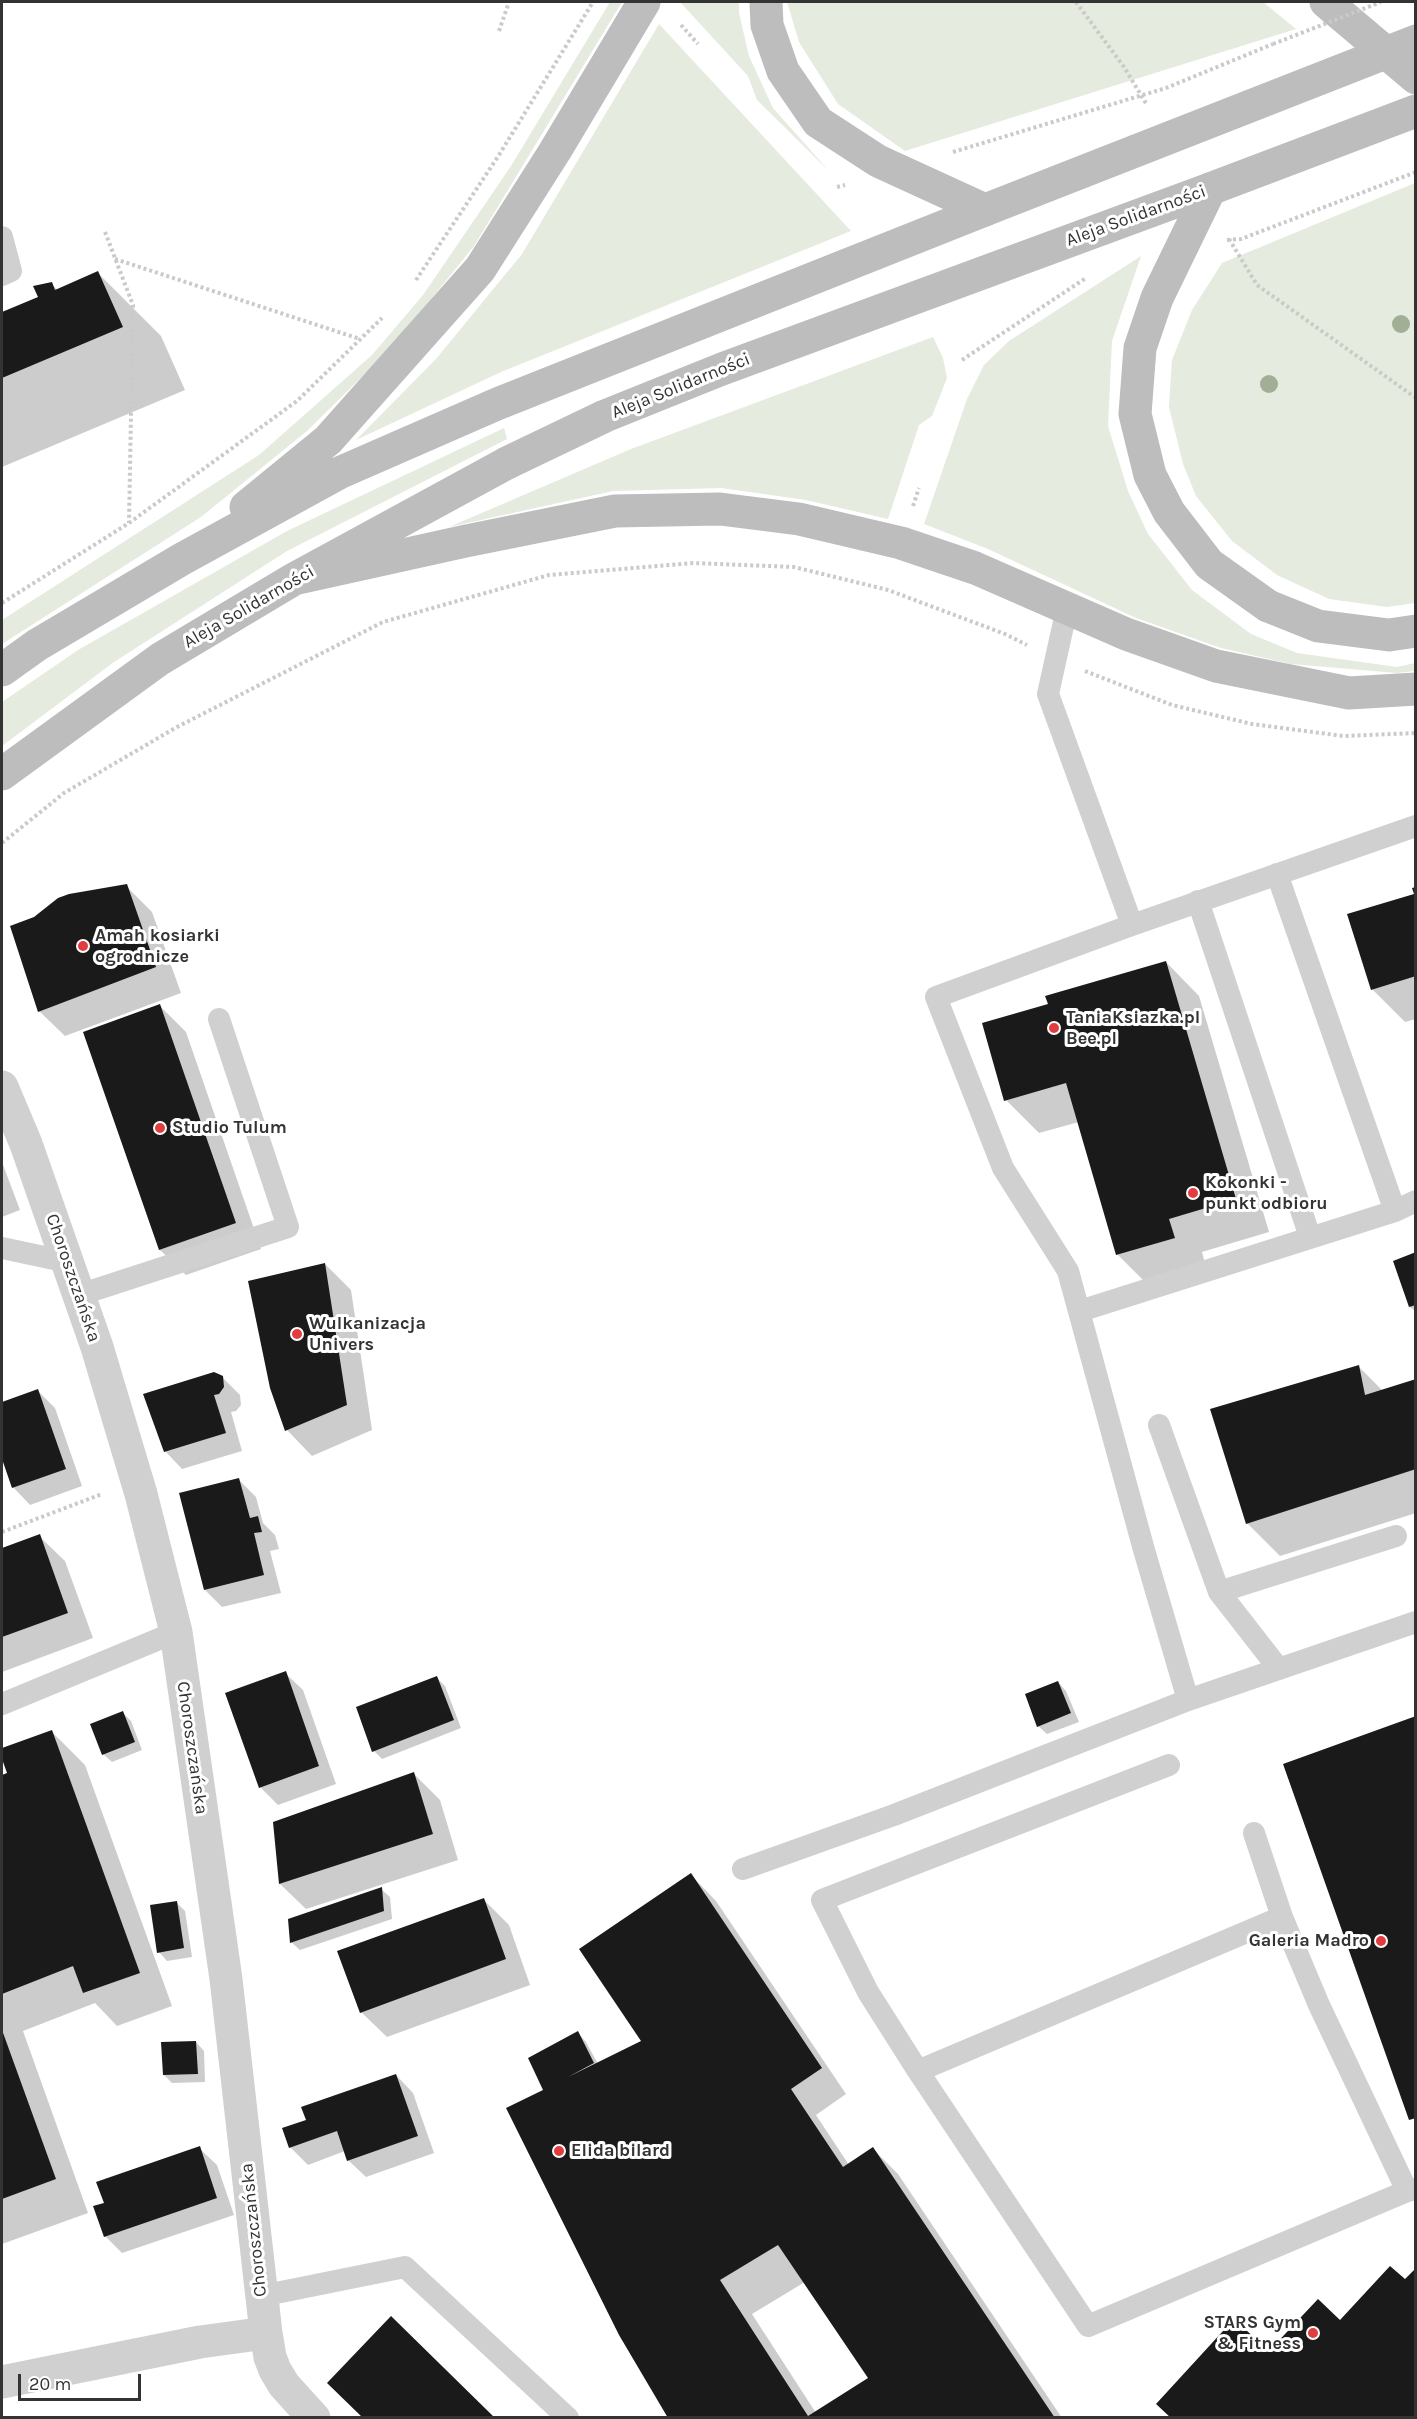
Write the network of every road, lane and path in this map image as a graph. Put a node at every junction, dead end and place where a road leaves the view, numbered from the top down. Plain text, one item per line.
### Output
1 (509, 2) edge
2 (593, 2) edge
3 (644, 2) edge
4 (766, 2) edge
5 (1326, 2) edge
6 (1381, 2) edge
7 (681, 25) dead end
8 (500, 31) dead end
9 (1416, 41) edge
10 (698, 44) dead end
11 (1416, 78) edge
12 (1416, 111) edge
13 (950, 153) dead end
14 (1416, 172) edge
15 (848, 184) dead end
16 (837, 187) dead end
17 (1210, 189) junction
18 (985, 210) junction
19 (105, 232) dead end
20 (2, 237) edge
21 (1241, 239) dead end
22 (115, 259) junction
23 (6, 273) edge
24 (414, 284) dead end
25 (1063, 293) dead end
26 (383, 316) dead end
27 (360, 339) junction
28 (962, 360) dead end
29 (919, 488) dead end
30 (913, 507) dead end
31 (129, 523) junction
32 (182, 560) junction
33 (294, 579) junction
34 (2, 603) edge
35 (1067, 608) junction
36 (1416, 631) edge
37 (1055, 660) junction
38 (2, 670) edge
39 (1416, 689) edge
40 (1416, 734) edge
41 (2, 774) edge
42 (1416, 826) edge
43 (2, 843) edge
44 (1276, 874) junction
45 (1198, 901) junction
46 (1132, 925) junction
47 (219, 1019) dead end
48 (2, 1087) edge
49 (1416, 1202) edge
50 (1395, 1211) junction
51 (1310, 1237) junction
52 (2, 1248) edge
53 (68, 1262) junction
54 (79, 1295) junction
55 (1080, 1311) junction
56 (1159, 1425) dead end
57 (136, 1481) junction
58 (2, 1532) edge
59 (1396, 1536) dead end
60 (1219, 1592) junction
61 (1416, 1622) edge
62 (176, 1632) junction
63 (1279, 1669) junction
64 (1188, 1700) junction
65 (2, 1704) edge
66 (1169, 1765) dead end
67 (1254, 1833) dead end
68 (743, 1869) dead end
69 (1281, 1917) junction
70 (918, 2071) junction
71 (1411, 2190) edge
72 (261, 2296) junction
73 (266, 2333) junction
74 (2, 2382) edge
75 (314, 2418) edge
76 (568, 2418) edge

1 - 8 path
2 - 24 path
3 - 32 main road
4 - 18 main road, bridge
5 - 11 main road
6 - 13 path, bridge
7 - 10 path
9 - 18 main road, bridge
12 - 17 main road, Aleja Solidarności
14 - 21 path
15 - 16 path
17 - 33 main road, Aleja Solidarności, bridge
17 - 36 main road, bridge
18 - 32 main road
19 - 22 path
20 - 23 lane
22 - 27 path
22 - 31 path
25 - 28 path
26 - 27 path
27 - 31 path
29 - 30 path
31 - 34 path
32 - 38 main road
33 - 35 main road
33 - 41 main road, Aleja Solidarności
35 - 37 lane
35 - 39 main road
37 - 40 path
37 - 43 path
37 - 46 lane
42 - 44 lane
44 - 45 lane
44 - 50 lane
45 - 46 lane
45 - 51 lane
46 - 55 lane
47 - 54 lane
48 - 53 street, Choroszczańska
49 - 50 lane
50 - 51 lane
51 - 55 lane
52 - 53 lane
53 - 54 street, Choroszczańska
54 - 57 street, Choroszczańska
55 - 64 lane
56 - 60 lane
57 - 58 path
57 - 62 street, Choroszczańska
59 - 60 lane
60 - 63 lane
61 - 63 lane
62 - 65 lane
62 - 72 street, Choroszczańska
63 - 64 lane
64 - 68 lane
66 - 70 lane
67 - 69 lane
69 - 70 lane
69 - 71 lane
70 - 71 lane
72 - 73 street, Choroszczańska
72 - 76 lane
73 - 74 street
73 - 75 street, Choroszczańska

